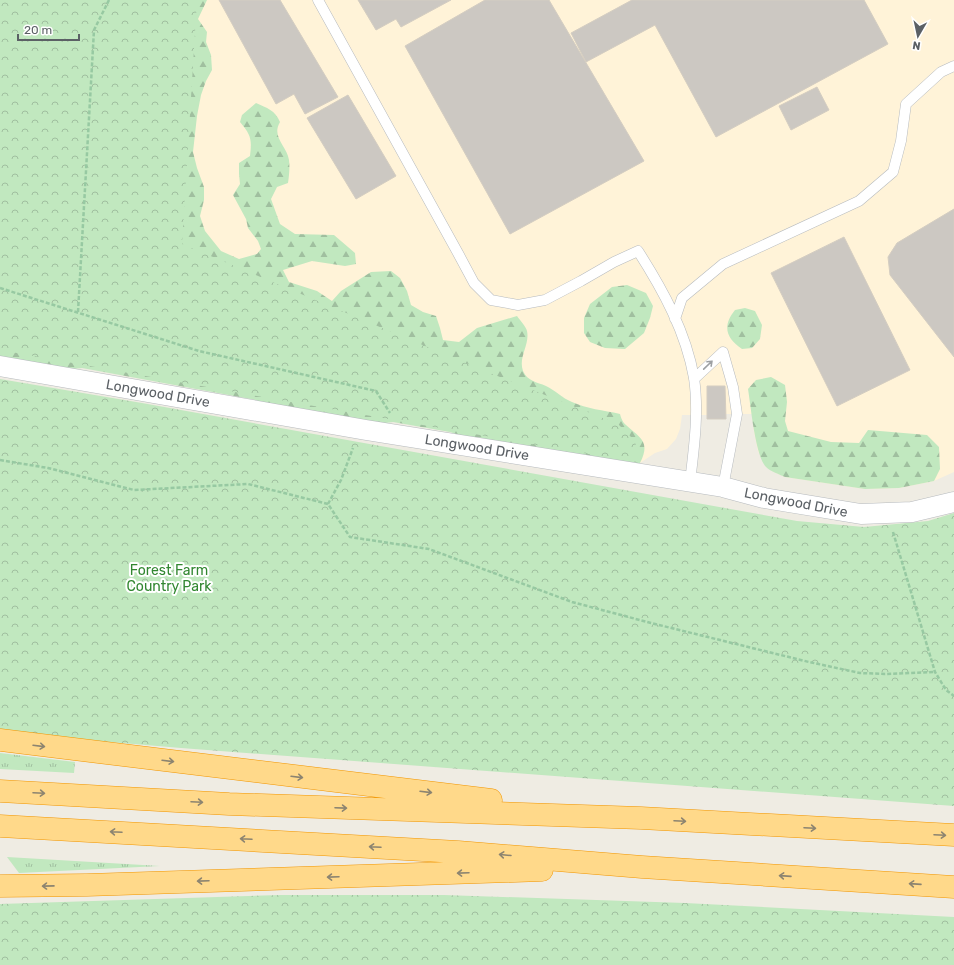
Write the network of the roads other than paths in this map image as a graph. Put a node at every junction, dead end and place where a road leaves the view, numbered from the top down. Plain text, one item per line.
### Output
1 (318, 0) edge
2 (954, 66) edge
3 (675, 319) junction
4 (0, 366) edge
5 (694, 379) junction
6 (690, 482) junction
7 (723, 487) junction
8 (954, 502) edge
9 (0, 740) edge
10 (0, 791) edge
11 (641, 818) junction
12 (0, 826) edge
13 (954, 835) edge
14 (642, 866) junction
15 (0, 886) edge
16 (954, 887) edge

1 - 3 lane
2 - 3 lane
3 - 5 lane
4 - 6 street, Longwood Drive
5 - 6 lane
5 -> 7 lane
6 - 7 street, Longwood Drive
7 - 8 street, Longwood Drive
9 -> 11 highway
10 -> 11 highway
11 -> 13 highway
14 -> 12 highway
14 -> 15 highway
16 -> 14 highway

